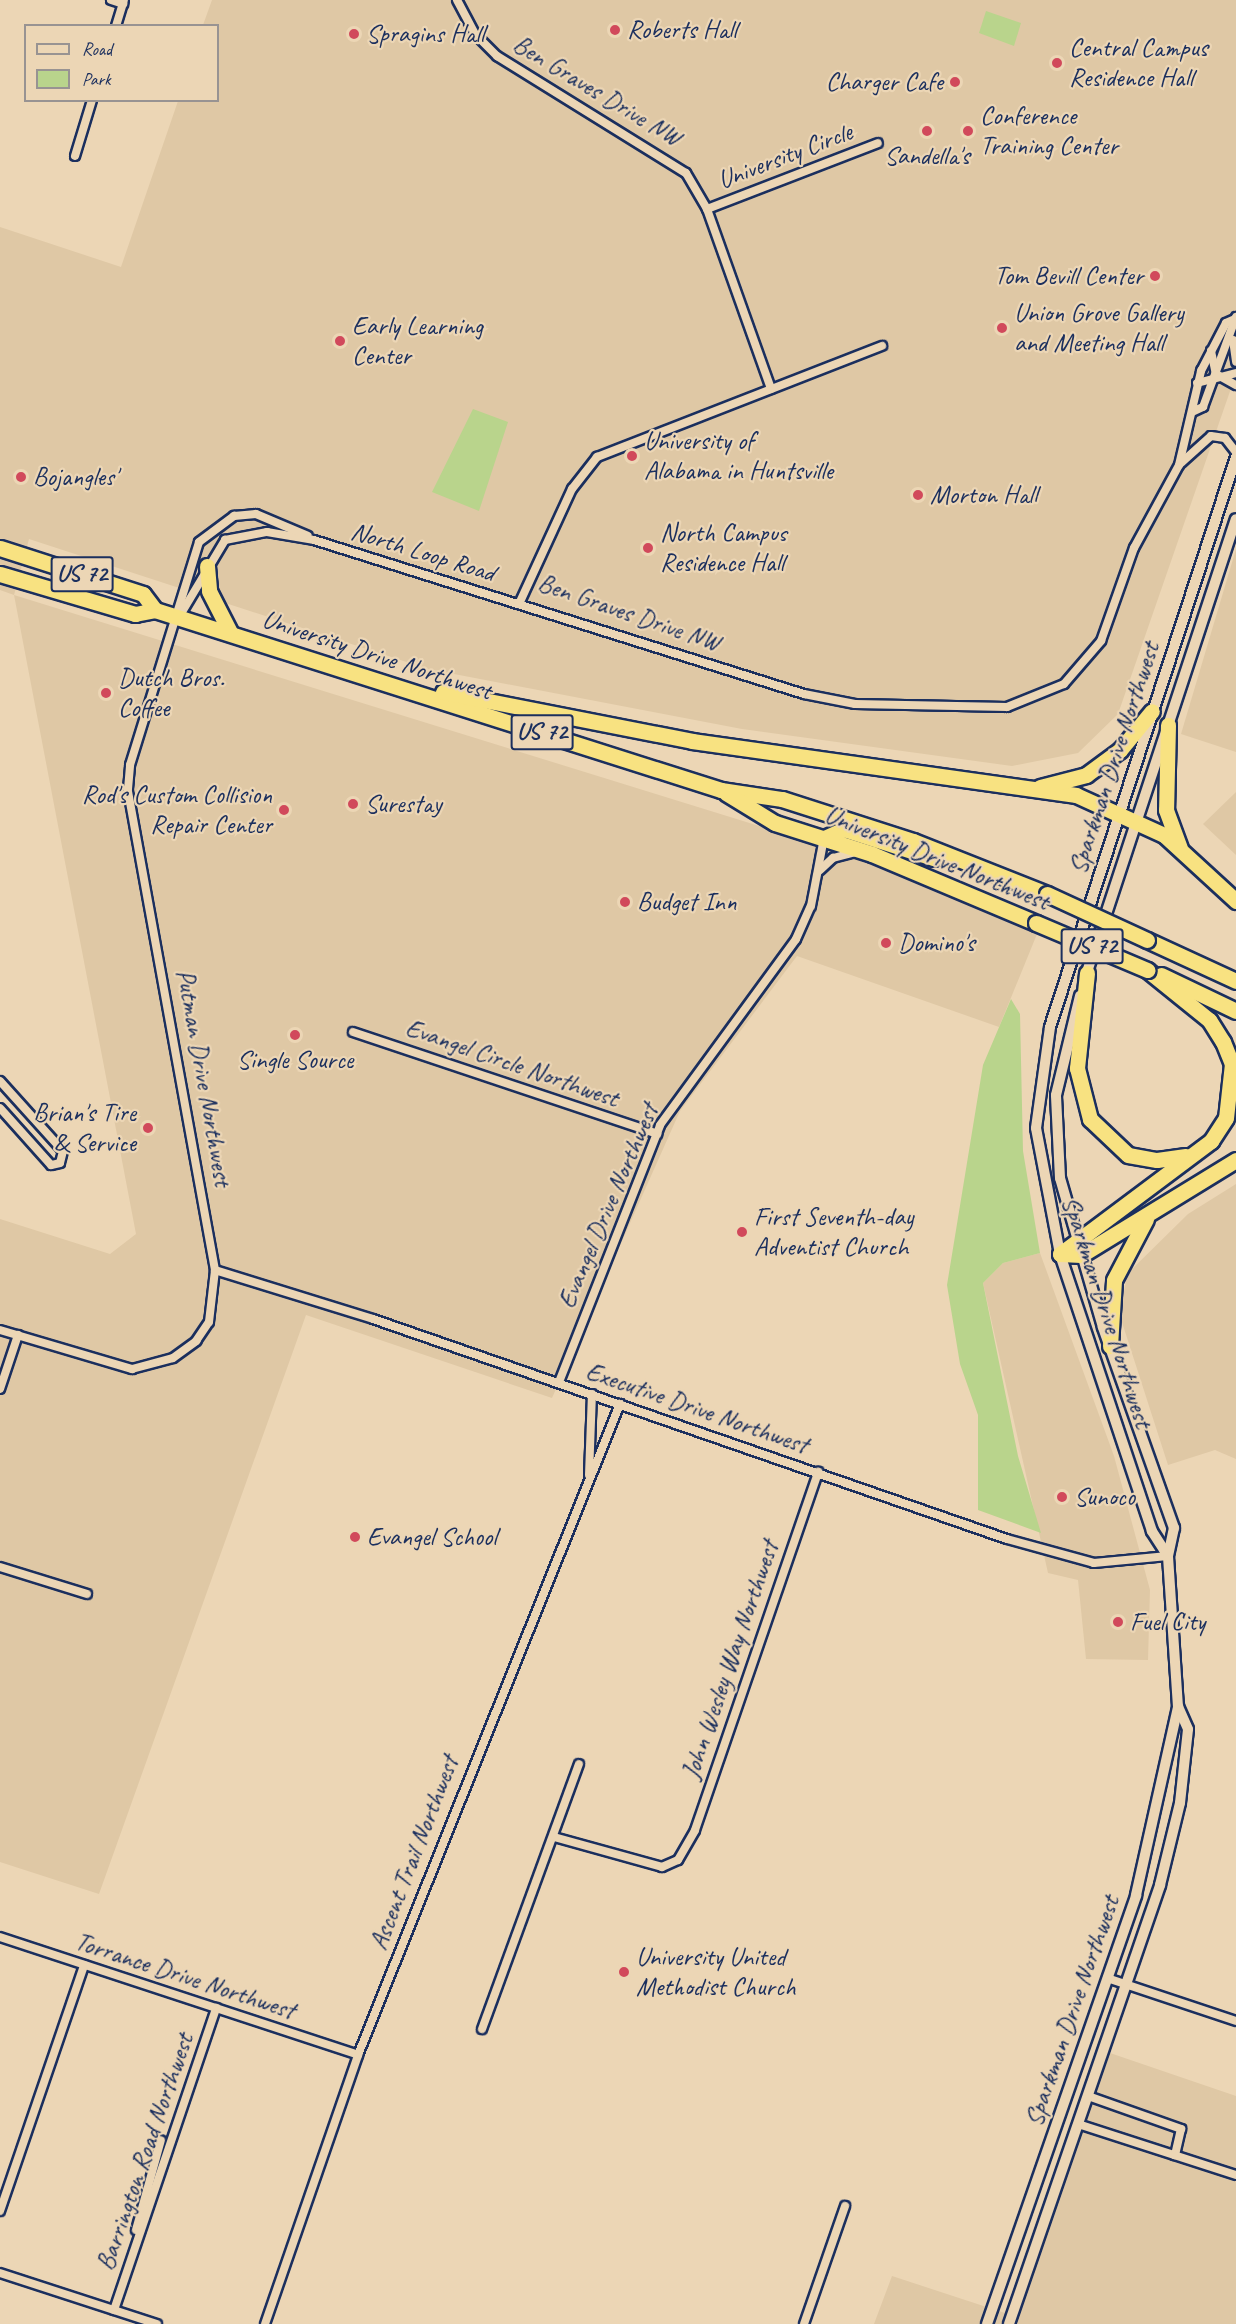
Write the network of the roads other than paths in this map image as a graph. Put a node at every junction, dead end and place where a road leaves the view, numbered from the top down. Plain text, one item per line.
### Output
1 (111, 0) edge
2 (457, 0) edge
3 (123, 2) edge
4 (117, 24) edge
5 (91, 102) edge
6 (878, 143) dead end
7 (75, 156) dead end
8 (707, 209) junction
9 (1235, 318) edge
10 (1232, 336) junction
11 (882, 346) dead end
12 (1210, 350) junction
13 (1236, 362) edge
14 (1236, 373) edge
15 (1216, 374) junction
16 (1197, 383) junction
17 (1236, 385) edge
18 (771, 389) junction
19 (1194, 411) junction
20 (1236, 452) edge
21 (1236, 457) edge
22 (1179, 465) junction
23 (1236, 519) edge
24 (314, 540) junction
25 (0, 548) edge
26 (207, 566) junction
27 (0, 574) edge
28 (519, 604) junction
29 (154, 609) junction
30 (179, 617) junction
31 (231, 634) junction
32 (350, 671) junction
33 (1152, 711) junction
34 (1168, 725) junction
35 (1034, 789) junction
36 (721, 790) junction
37 (1119, 818) junction
38 (1137, 824) junction
39 (824, 838) junction
40 (1181, 850) junction
41 (865, 851) junction
42 (965, 860) junction
43 (820, 870) junction
44 (1236, 901) edge
45 (1147, 970) junction
46 (1087, 973) junction
47 (1236, 981) edge
48 (1236, 1011) edge
49 (353, 1032) dead end
50 (0, 1081) edge
51 (0, 1108) edge
52 (657, 1134) junction
53 (1189, 1155) junction
54 (1236, 1160) edge
55 (1147, 1217) junction
56 (1076, 1238) junction
57 (1060, 1254) junction
58 (1081, 1256) junction
59 (215, 1270) junction
60 (0, 1330) edge
61 (18, 1335) junction
62 (1110, 1346) junction
63 (559, 1382) junction
64 (0, 1389) edge
65 (592, 1394) junction
66 (620, 1404) junction
67 (818, 1472) junction
68 (589, 1479) junction
69 (1168, 1556) junction
70 (0, 1567) edge
71 (87, 1594) dead end
72 (1178, 1707) junction
73 (579, 1764) dead end
74 (554, 1837) junction
75 (0, 1937) edge
76 (84, 1965) junction
77 (1107, 1978) junction
78 (1128, 1984) junction
79 (216, 2008) junction
80 (1236, 2020) edge
81 (482, 2029) dead end
82 (358, 2055) junction
83 (1088, 2096) junction
84 (1078, 2124) junction
85 (161, 2140) dead end
86 (1175, 2155) junction
87 (1236, 2175) edge
88 (844, 2206) dead end
89 (0, 2211) edge
90 (0, 2272) edge
91 (114, 2310) junction
92 (157, 2324) edge
93 (265, 2324) edge
94 (804, 2324) edge
95 (987, 2324) edge
96 (1009, 2324) edge

1 - 3 street
2 - 8 street, Ben Graves Drive NW
3 - 4 street
5 - 7 street
6 - 8 street, University Circle
8 - 18 street, Ben Graves Drive NW
9 - 10 street, Ben Graves Drive NW
9 - 12 street, Ben Graves Drive NW
10 - 13 street
10 - 15 street, Ben Graves Drive NW
11 - 18 street
12 - 15 street
12 - 16 street, Ben Graves Drive NW
14 - 15 street
15 - 16 street
15 - 17 street
15 - 19 street, Ben Graves Drive NW
16 - 19 street, Ben Graves Drive NW
18 - 28 street, Ben Graves Drive NW
19 - 22 street, Ben Graves Drive NW
20 - 22 street
21 - 33 main road, Sparkman Drive Northwest
22 - 28 street, Ben Graves Drive NW
23 - 34 main road, Sparkman Drive Northwest
24 - 26 street, North Loop Road
24 - 28 street, North Loop Road
24 - 30 street, North Loop Road
25 - 29 highway, University Drive Northwest / US 72
26 - 30 street, North Loop Road
26 - 31 highway
27 - 29 highway, University Drive Northwest / US 72
29 - 30 highway, University Drive Northwest / US 72
30 - 31 highway, University Drive Northwest / US 72
30 - 59 street, Putman Drive Northwest
31 - 32 highway, University Drive Northwest / US 72
32 - 35 highway
32 - 36 highway, University Drive Northwest / US 72
33 - 35 highway
33 - 37 main road, Sparkman Drive Northwest
34 - 38 main road, Sparkman Drive Northwest
34 - 40 highway
35 - 37 highway
36 - 39 highway, University Drive Northwest / US 72
36 - 42 highway, University Drive Northwest / US 72
37 - 38 highway
37 - 57 main road, Sparkman Drive Northwest
38 - 40 highway
38 - 46 main road, Sparkman Drive Northwest
39 - 41 highway, University Drive Northwest / US 72
39 - 42 highway, US 72
39 - 43 street, Evangel Drive Northwest
40 - 44 highway
41 - 43 street
41 - 45 highway, University Drive Northwest / US 72, bridge
42 - 47 highway, University Drive Northwest / US 72, bridge
43 - 52 street, Evangel Drive Northwest
45 - 48 highway, University Drive Northwest / US 72
45 - 53 highway
46 - 53 highway
46 - 56 main road, Sparkman Drive Northwest
49 - 52 street, Evangel Circle Northwest
50 - 51 street
52 - 63 street, Evangel Drive Northwest
53 - 56 highway
54 - 55 highway
55 - 58 highway
55 - 62 highway
56 - 57 highway
56 - 58 main road, Sparkman Drive Northwest
57 - 58 highway
57 - 69 main road, Sparkman Drive Northwest
58 - 62 main road, Sparkman Drive Northwest
59 - 61 street, Putman Drive Northwest
59 - 63 street, Executive Drive Northwest
60 - 61 street, Putman Drive Northwest
61 - 64 street
62 - 69 main road, Sparkman Drive Northwest
63 - 65 street, Executive Drive Northwest
65 - 66 street, Executive Drive Northwest
65 - 68 street
66 - 67 street, Executive Drive Northwest
66 - 68 street, Ascent Trail Northwest
67 - 69 street, Executive Drive Northwest
67 - 74 street, John Wesley Way Northwest
68 - 82 street, Ascent Trail Northwest
69 - 72 main road, Sparkman Drive Northwest
70 - 71 street
72 - 77 main road, Sparkman Drive Northwest
72 - 78 main road, Sparkman Drive Northwest
73 - 74 street
74 - 81 street
75 - 76 street, Torrance Drive Northwest
76 - 79 street, Torrance Drive Northwest
76 - 89 street
77 - 78 street
77 - 95 main road, Sparkman Drive Northwest
78 - 80 street
78 - 83 main road, Sparkman Drive Northwest
79 - 82 street, Torrance Drive Northwest
79 - 91 street, Barrington Road Northwest
82 - 93 street, Ascent Trail Northwest
83 - 84 main road, Sparkman Drive Northwest
83 - 86 street
84 - 86 street
84 - 96 main road, Sparkman Drive Northwest
85 - 91 street
86 - 87 street
88 - 94 street
90 - 91 street
91 - 92 street

